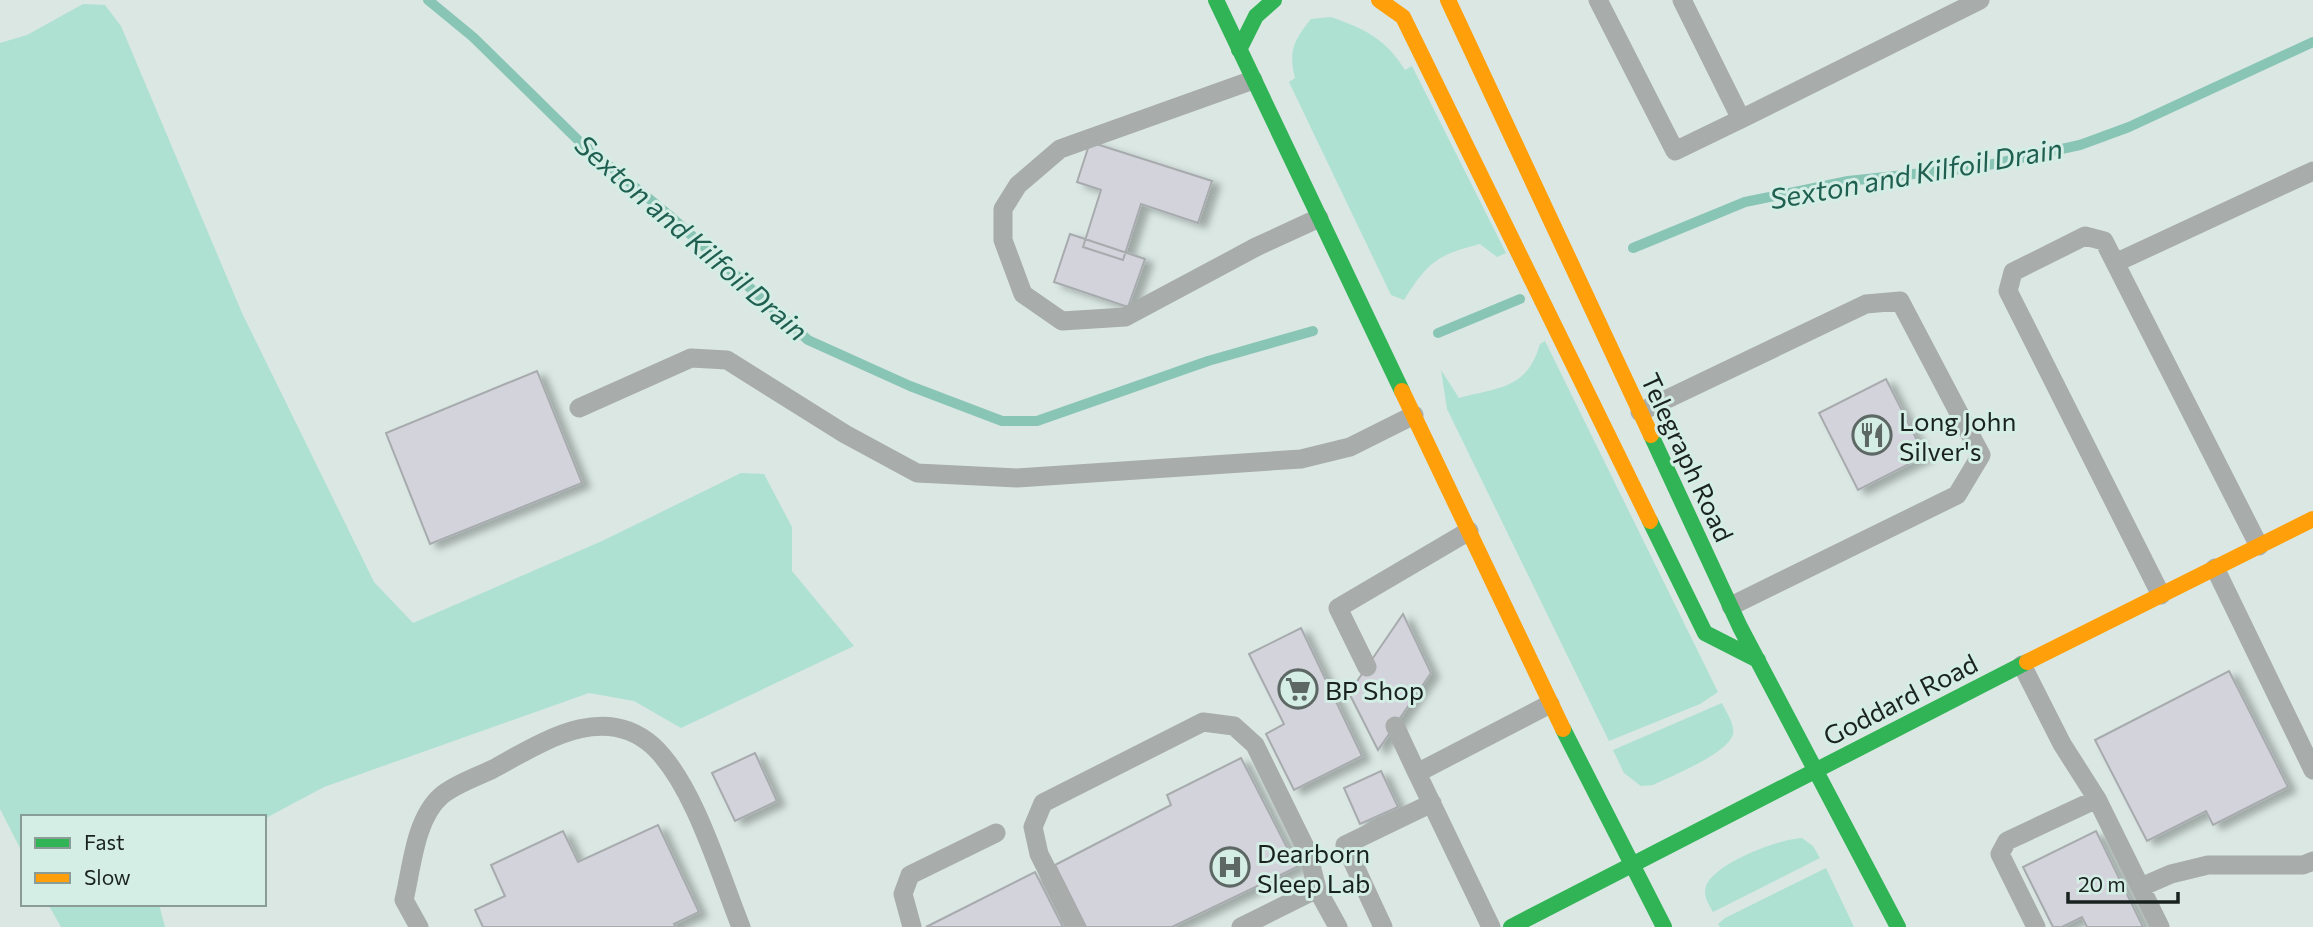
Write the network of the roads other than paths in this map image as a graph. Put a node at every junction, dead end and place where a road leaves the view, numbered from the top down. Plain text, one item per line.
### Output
1 (1216, 0) edge
2 (1274, 0) edge
3 (1379, 0) edge
4 (1448, 0) edge
5 (1598, 0) edge
6 (1682, 0) edge
7 (1980, 0) edge
8 (1240, 50) junction
9 (1253, 80) junction
10 (1741, 119) junction
11 (2313, 171) edge
12 (1319, 218) junction
13 (2115, 262) junction
14 (579, 408) dead end
15 (1640, 412) junction
16 (1414, 415) junction
17 (2313, 519) edge
18 (1469, 531) junction
19 (2259, 546) junction
20 (2215, 568) junction
21 (2161, 595) junction
22 (1731, 606) junction
23 (1758, 660) junction
24 (2022, 665) junction
25 (1367, 667) dead end
26 (1550, 704) junction
27 (1395, 726) dead end
28 (1816, 768) junction
29 (2313, 770) edge
30 (1417, 773) junction
31 (2097, 799) junction
32 (1432, 803) junction
33 (996, 832) dead end
34 (2313, 861) edge
35 (1633, 865) junction
36 (2141, 887) junction
37 (1317, 889) junction
38 (419, 927) edge
39 (741, 927) edge
40 (912, 927) edge
41 (1076, 927) edge
42 (1241, 927) edge
43 (1338, 927) edge
44 (1383, 927) edge
45 (1491, 927) edge
46 (1511, 927) edge
47 (1664, 927) edge
48 (1898, 927) edge
49 (2036, 927) edge
50 (2160, 927) edge

1 - 8 main road
2 - 8 main road
3 - 23 main road
4 - 15 main road, Telegraph Road
5 - 10 lane
6 - 10 lane
7 - 10 lane
8 - 9 main road
9 - 12 main road
9 - 12 lane
11 - 13 lane
12 - 16 main road
13 - 19 lane
13 - 21 lane
14 - 16 lane
15 - 22 main road, Telegraph Road
15 - 22 lane
16 - 18 main road
17 - 19 main road, Goddard Road
18 - 25 lane
18 - 26 main road
19 - 20 main road, Goddard Road
20 - 21 main road, Goddard Road
20 - 29 lane
21 - 24 main road, Goddard Road
22 - 23 main road, Telegraph Road
23 - 28 main road, Telegraph Road
24 - 28 main road, Goddard Road
24 - 31 lane
26 - 30 lane
26 - 35 main road
27 - 30 lane
28 - 35 main road, Goddard Road
28 - 48 main road, Telegraph Road
30 - 32 lane
31 - 36 lane
31 - 49 lane
32 - 44 lane
32 - 45 lane
33 - 40 lane
34 - 36 lane
35 - 46 main road, Goddard Road
35 - 47 main road
36 - 50 lane
37 - 41 lane
37 - 42 lane
37 - 43 lane
38 - 39 lane

